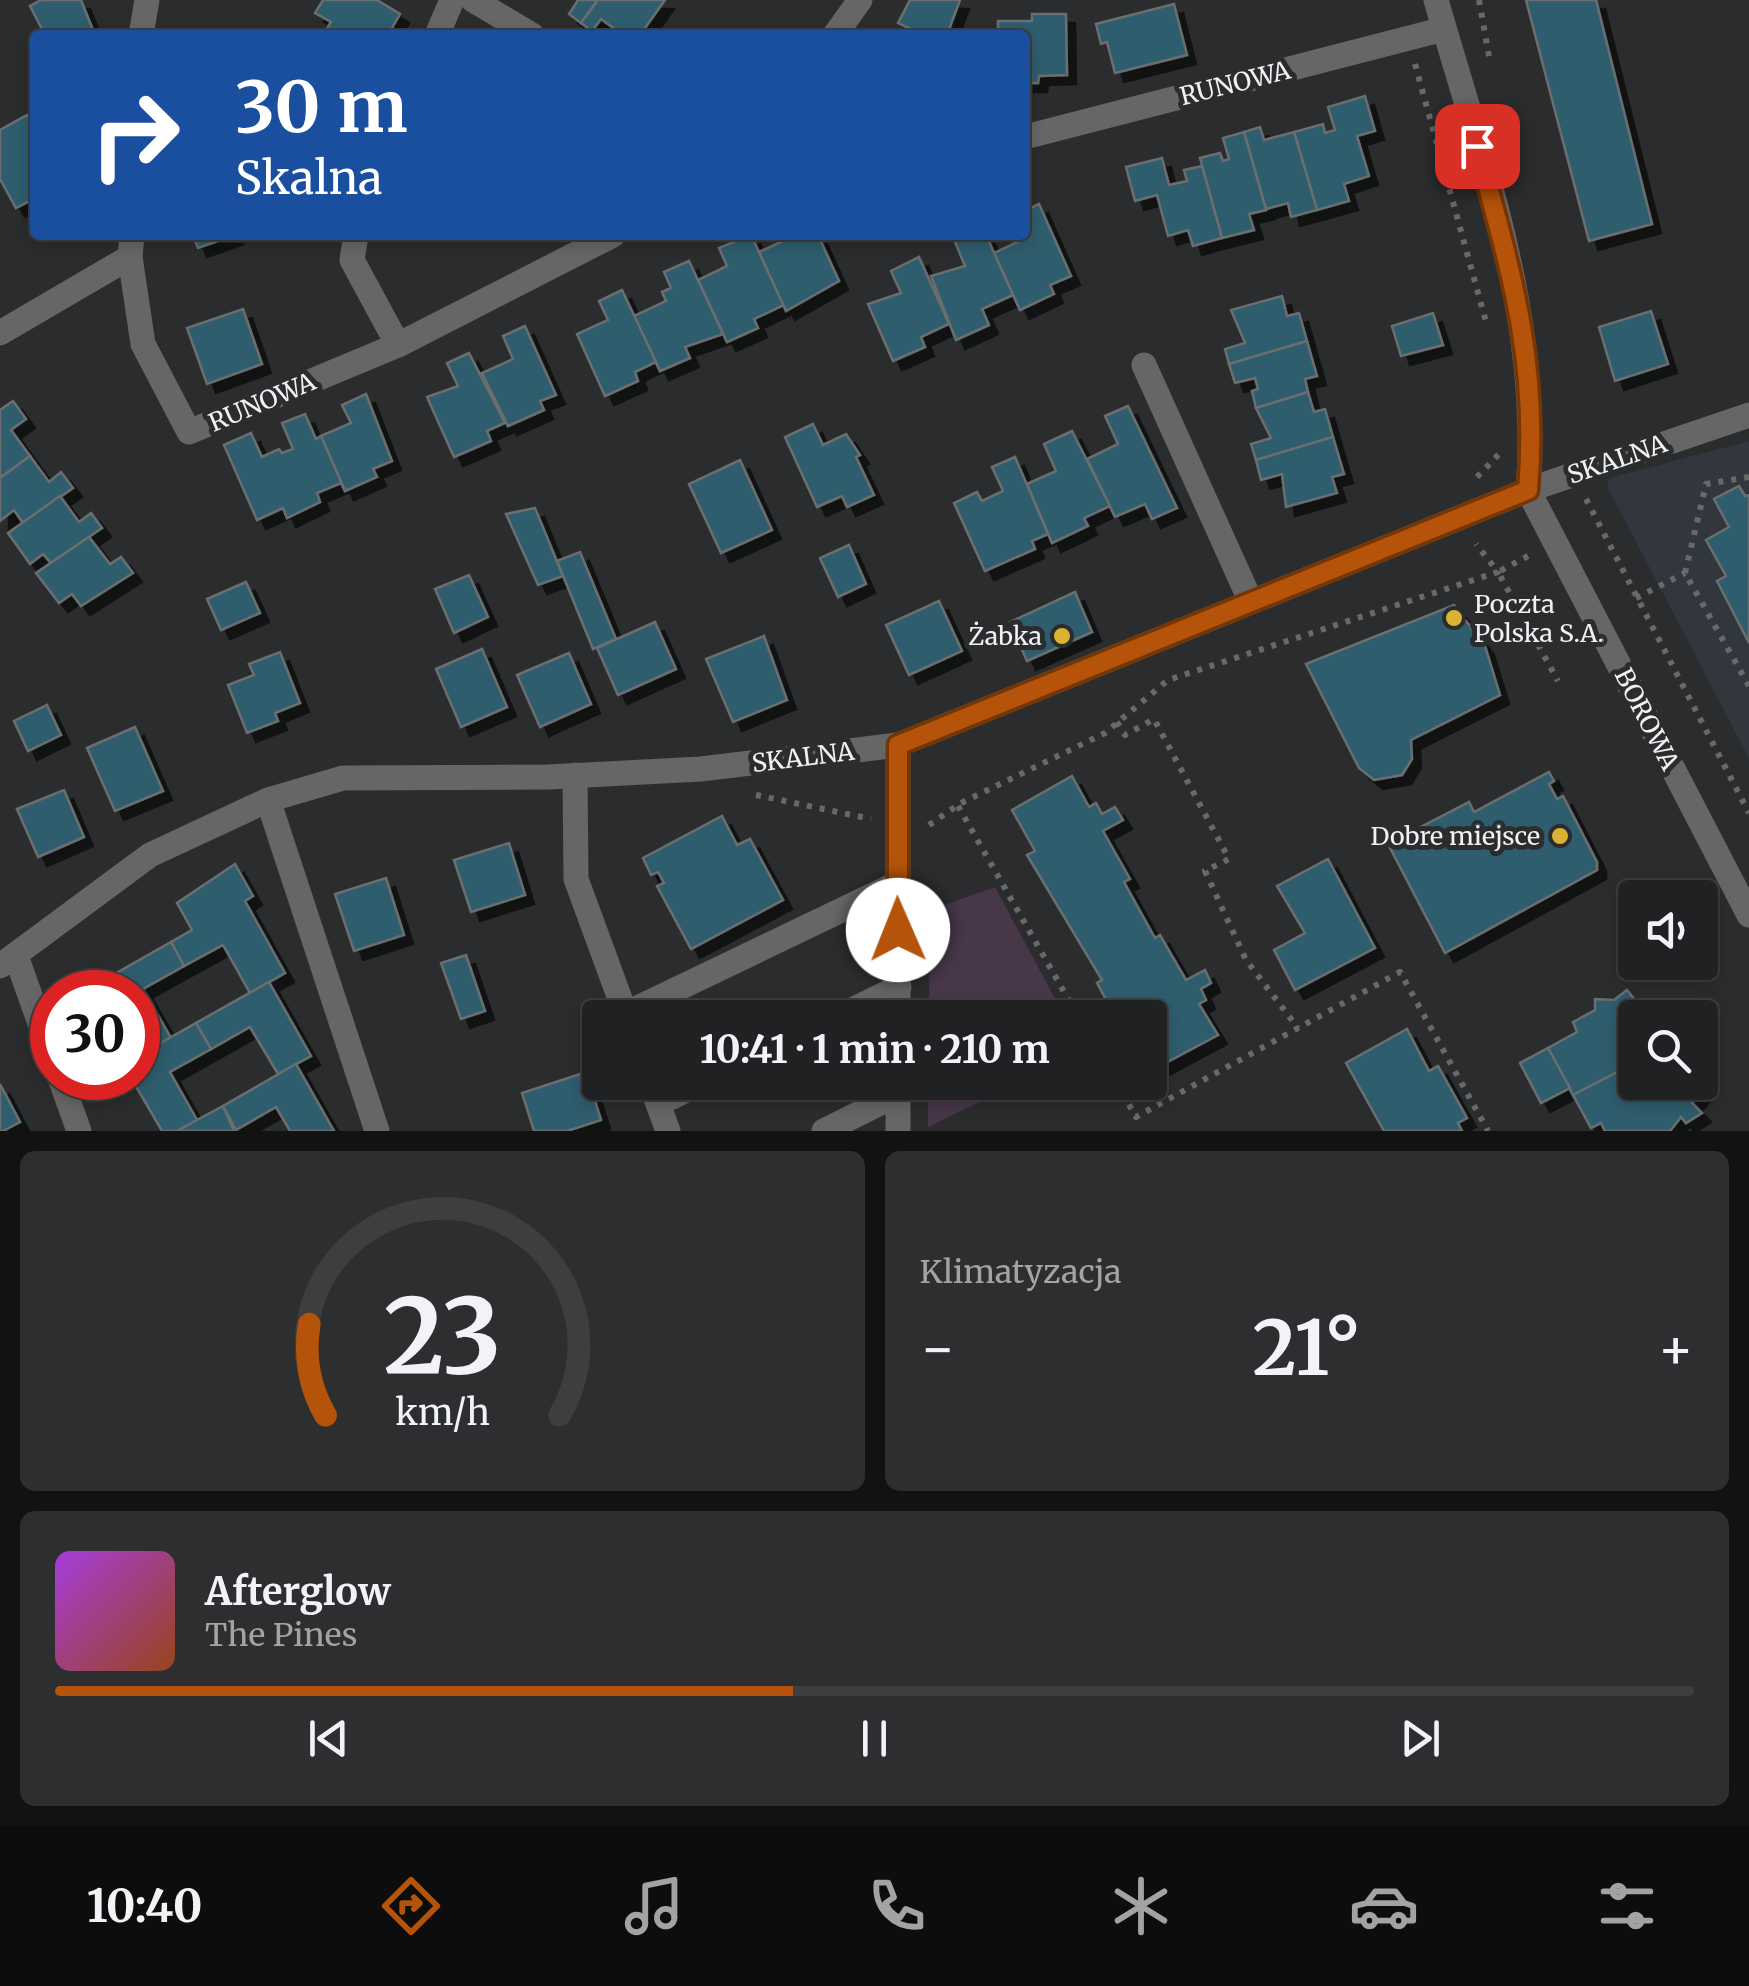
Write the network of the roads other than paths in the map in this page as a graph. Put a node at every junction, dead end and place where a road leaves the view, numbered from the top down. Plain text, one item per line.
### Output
1 (147, 0) edge
2 (452, 0) edge
3 (474, 0) edge
4 (860, 0) edge
5 (1436, 0) edge
6 (1444, 29) junction
7 (142, 30) edge
8 (440, 30) edge
9 (524, 30) edge
10 (839, 30) edge
11 (1030, 136) edge
12 (355, 240) edge
13 (603, 240) edge
14 (131, 246) edge
15 (0, 333) edge
16 (398, 346) junction
17 (1144, 364) dead end
18 (1749, 416) edge
19 (1528, 490) junction
20 (1251, 602) junction
21 (898, 745) junction
22 (575, 776) junction
23 (268, 800) junction
24 (898, 883) junction
25 (1749, 916) edge
26 (8, 961) edge
27 (899, 987) junction
28 (620, 1000) edge
29 (659, 1000) edge
30 (873, 1000) edge
31 (899, 1000) edge
32 (30, 1009) edge
33 (67, 1100) edge
34 (657, 1100) edge
35 (877, 1100) edge
36 (898, 1100) edge
37 (78, 1131) edge
38 (378, 1131) edge
39 (668, 1131) edge
40 (824, 1131) edge
41 (898, 1131) edge

1 - 7 street
2 - 8 street
3 - 9 street
4 - 10 street
5 - 6 street
6 - 11 street, RUNOWA
6 - 19 street
12 - 16 street
13 - 16 street, RUNOWA
14 - 15 street
14 - 16 street, RUNOWA
17 - 20 street
18 - 19 street, SKALNA
19 - 20 street, SKALNA
19 - 25 street, BOROWA
20 - 21 street, SKALNA
21 - 22 street, SKALNA
21 - 24 street
22 - 23 street, SKALNA
22 - 28 street
23 - 26 street, SKALNA
23 - 38 street
24 - 27 street
24 - 29 street
26 - 32 street, SKALNA
27 - 30 street
27 - 31 street
33 - 37 street
34 - 39 street
35 - 40 street
36 - 41 street

